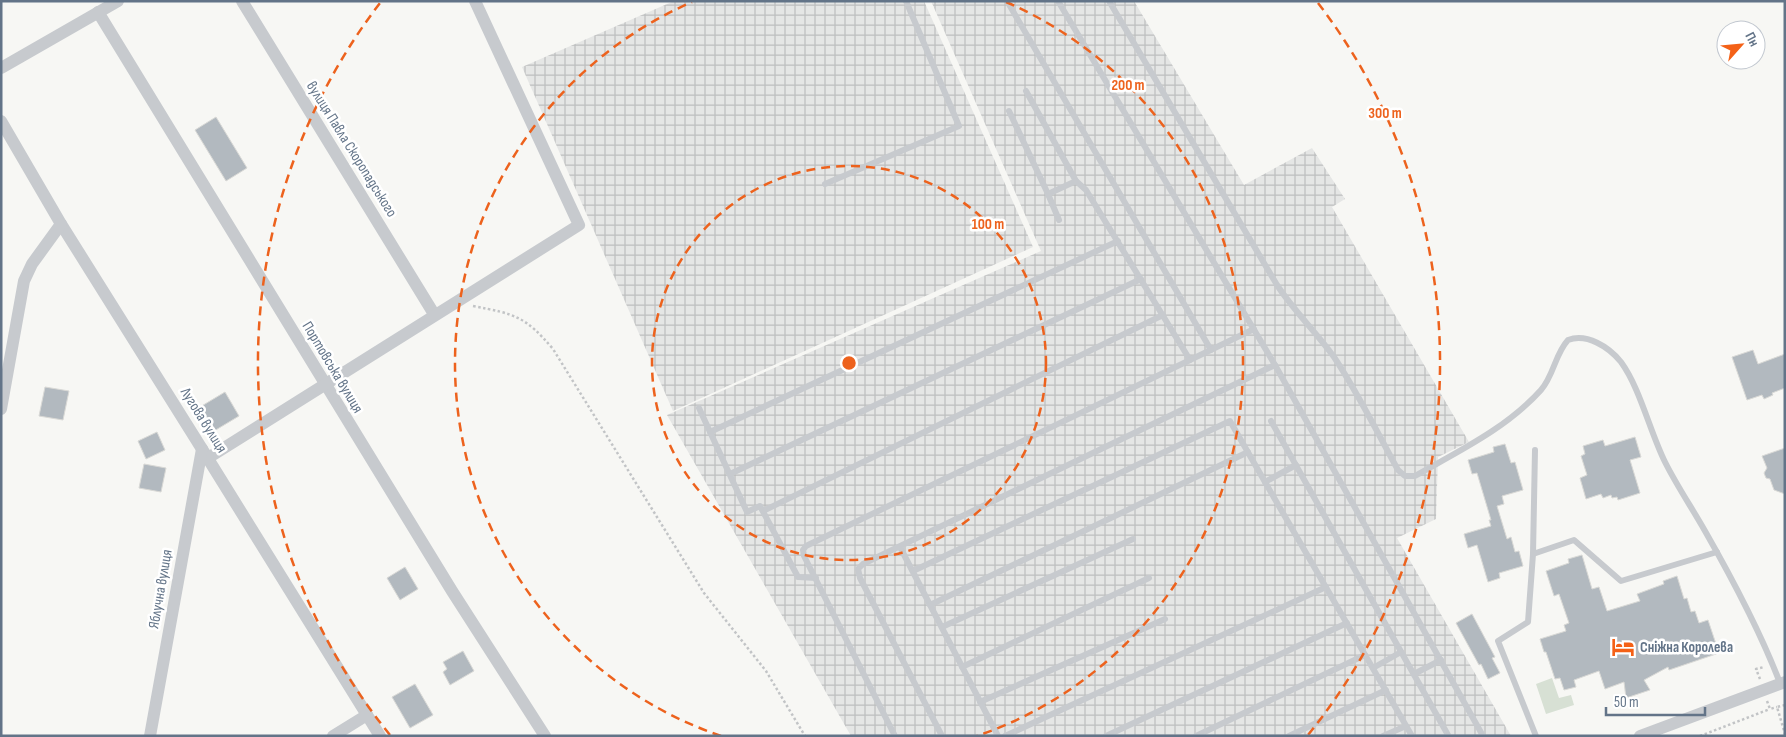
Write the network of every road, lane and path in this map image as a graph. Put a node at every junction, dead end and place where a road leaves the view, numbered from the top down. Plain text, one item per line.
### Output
1 (242, 1) edge
2 (475, 1) edge
3 (906, 1) edge
4 (1007, 1) edge
5 (1058, 1) edge
6 (1109, 1) edge
7 (106, 6) edge
8 (1, 68) edge
9 (1026, 91) dead end
10 (1010, 111) dead end
11 (1, 121) edge
12 (1076, 180) junction
13 (825, 184) dead end
14 (1048, 194) junction
15 (1059, 220) dead end
16 (61, 224) junction
17 (1118, 241) junction
18 (1141, 279) junction
19 (453, 303) junction
20 (434, 314) junction
21 (1163, 315) junction
22 (1254, 329) junction
23 (1211, 350) junction
24 (1190, 360) junction
25 (1276, 365) junction
26 (324, 384) junction
27 (1, 408) edge
28 (699, 408) dead end
29 (1271, 421) dead end
30 (710, 432) junction
31 (1535, 450) dead end
32 (1248, 452) junction
33 (205, 453) junction
34 (1296, 464) junction
35 (730, 474) junction
36 (1265, 482) junction
37 (763, 511) junction
38 (1133, 539) dead end
39 (900, 546) junction
40 (1717, 552) junction
41 (1533, 554) junction
42 (913, 571) junction
43 (816, 578) junction
44 (1149, 578) dead end
45 (1326, 586) junction
46 (930, 605) junction
47 (1165, 619) dead end
48 (1347, 623) junction
49 (942, 627) junction
50 (1401, 652) junction
51 (1366, 655) junction
52 (1440, 660) junction
53 (962, 667) junction
54 (1373, 668) junction
55 (1414, 674) junction
56 (1783, 683) edge
57 (1386, 690) junction
58 (980, 702) junction
59 (1785, 705) edge
60 (1770, 710) dead end
61 (367, 716) junction
62 (1406, 726) junction
63 (1785, 734) edge
64 (1448, 735) edge
65 (150, 736) edge
66 (334, 736) edge
67 (380, 736) edge
68 (545, 736) edge
69 (805, 736) edge
70 (895, 736) edge
71 (942, 736) edge
72 (998, 736) edge
73 (1005, 736) edge
74 (1106, 736) edge
75 (1196, 736) edge
76 (1289, 736) edge
77 (1383, 736) edge
78 (1412, 736) edge
79 (1483, 736) edge
80 (1536, 736) edge
81 (1640, 736) edge
82 (1700, 736) edge

1 - 20 street, вулиця Павла Скоропадського
2 - 19 street
3 - 13 lane
4 - 23 lane
5 - 22 lane
6 - 40 lane
7 - 8 street
7 - 26 street, Портовська вулиця
9 - 12 lane
10 - 14 lane
11 - 16 street, Лугова вулиця
12 - 14 lane
12 - 17 lane
14 - 15 lane
16 - 27 street
16 - 33 street, Лугова вулиця
17 - 18 lane
17 - 30 lane
18 - 21 lane
18 - 35 lane
19 - 20 street
19 - 69 path
20 - 26 street
21 - 24 lane
21 - 37 lane
22 - 23 lane
22 - 25 lane
23 - 24 lane
24 - 43 lane
25 - 39 lane
25 - 52 lane
26 - 33 street
26 - 68 street, Портовська вулиця
28 - 30 lane
29 - 34 lane
30 - 35 lane
31 - 41 lane
32 - 36 lane
32 - 42 lane
32 - 46 lane
33 - 61 street, Лугова вулиця
33 - 65 street, Яблучна вулиця
34 - 36 lane
34 - 50 lane
35 - 37 lane
36 - 45 lane
37 - 43 lane
38 - 49 lane
39 - 42 lane
39 - 71 lane
40 - 41 lane
40 - 56 lane
41 - 80 lane
42 - 46 lane
43 - 70 lane
44 - 53 lane
45 - 48 lane
45 - 73 lane
46 - 49 lane
47 - 58 lane
48 - 51 lane
48 - 74 lane
49 - 53 lane
50 - 54 lane
50 - 55 lane
51 - 54 lane
51 - 75 lane
52 - 55 lane
52 - 79 lane
53 - 58 lane
54 - 57 lane
55 - 64 lane
56 - 81 street
57 - 62 lane
57 - 76 lane
58 - 72 lane
59 - 63 path
60 - 82 path
61 - 66 street
61 - 67 street, Лугова вулиця
62 - 77 lane
62 - 78 lane

